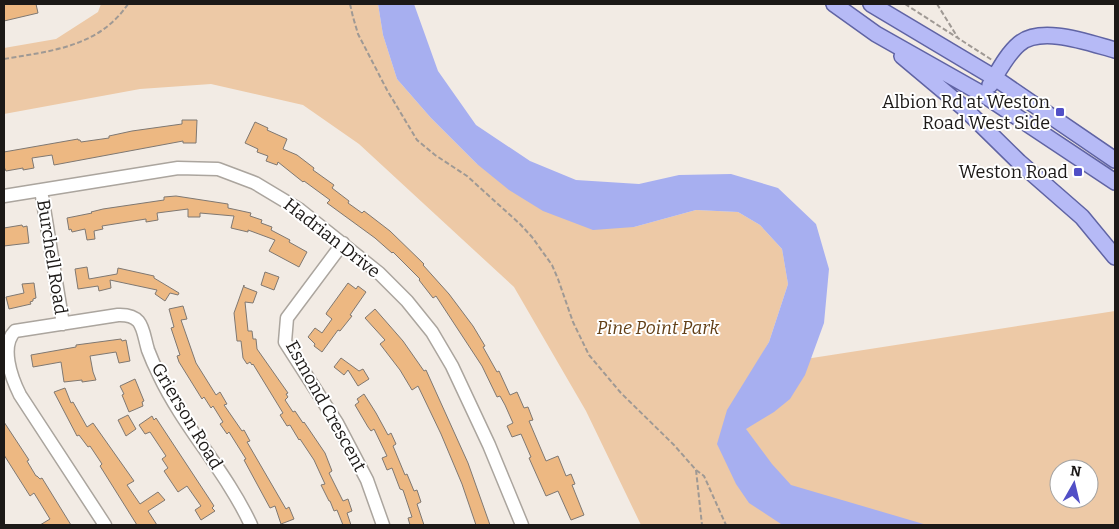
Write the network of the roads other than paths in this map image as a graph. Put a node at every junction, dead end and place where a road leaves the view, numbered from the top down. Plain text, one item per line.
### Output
1 (834, 4) edge
2 (870, 4) edge
3 (876, 34) junction
4 (1115, 50) edge
5 (998, 73) junction
6 (984, 95) junction
7 (1115, 160) edge
8 (1115, 182) edge
9 (41, 190) junction
10 (4, 196) edge
11 (343, 243) junction
12 (1115, 257) edge
13 (63, 324) junction
14 (105, 525) edge
15 (251, 525) edge
16 (383, 525) edge
17 (522, 525) edge

1 - 3 main road
2 - 5 main road
3 - 6 main road
3 - 12 main road
4 - 5 main road
5 - 6 main road
5 - 7 main road
6 - 8 main road
9 - 10 street, Hadrian Drive
9 - 11 street, Hadrian Drive
9 - 13 street, Burchell Road
11 - 16 street, Esmond Crescent
11 - 17 street, Hadrian Drive
13 - 14 street, Grierson Road
13 - 15 street, Grierson Road

